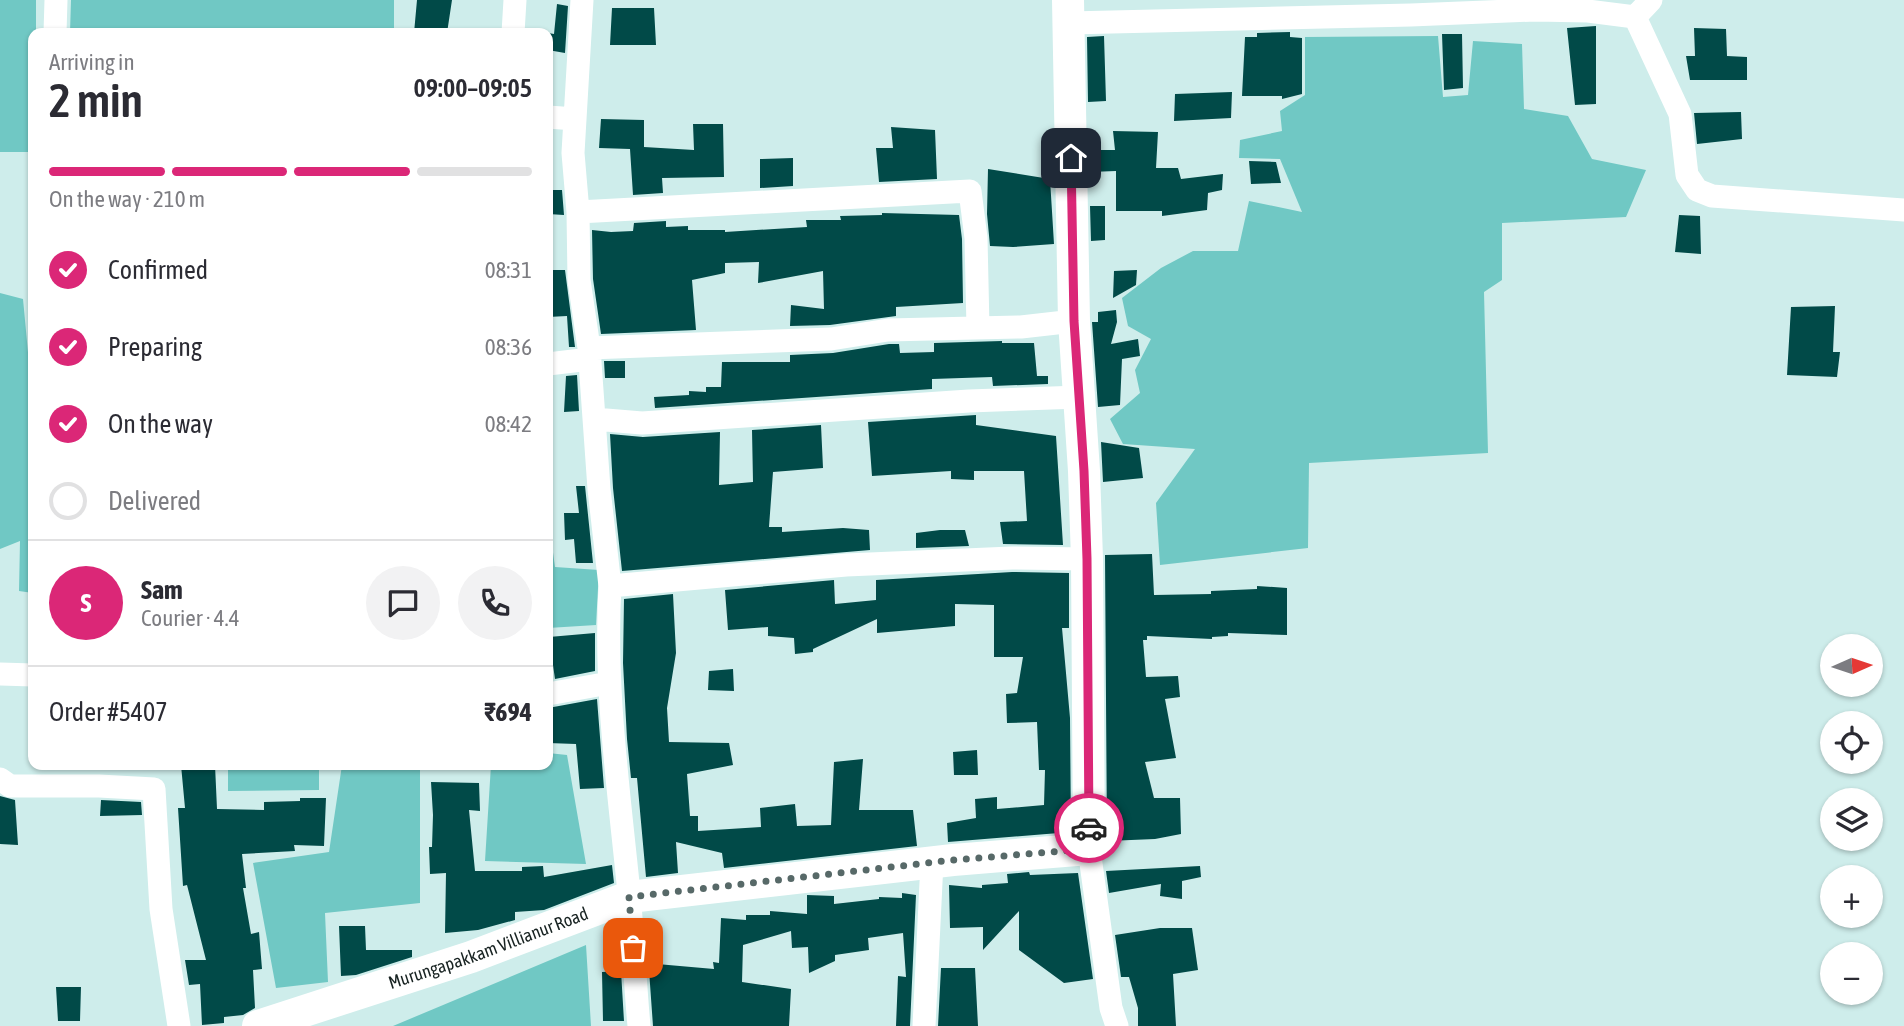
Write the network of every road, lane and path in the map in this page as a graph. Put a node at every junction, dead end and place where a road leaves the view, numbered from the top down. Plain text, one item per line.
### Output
1 (56, 0) edge
2 (515, 0) edge
3 (582, 0) edge
4 (1651, 0) edge
5 (1535, 5) edge
6 (1068, 11) edge
7 (1635, 17) junction
8 (55, 28) edge
9 (513, 28) edge
10 (553, 117) edge
11 (575, 119) junction
12 (1904, 210) edge
13 (578, 212) junction
14 (1074, 321) junction
15 (978, 328) junction
16 (589, 354) junction
17 (553, 363) edge
18 (1080, 397) junction
19 (594, 419) junction
20 (1087, 559) junction
21 (610, 586) junction
22 (0, 674) edge
23 (28, 675) edge
24 (609, 683) junction
25 (553, 693) edge
26 (0, 779) edge
27 (1089, 849) junction
28 (932, 862) junction
29 (629, 897) junction
30 (179, 1026) edge
31 (258, 1026) edge
32 (639, 1026) edge
33 (924, 1026) edge
34 (1117, 1026) edge

1 - 8 street
2 - 9 street
3 - 11 street
4 - 7 street
5 - 6 street
5 - 7 street
6 - 14 main road
7 - 12 street
10 - 11 street
11 - 13 street
13 - 15 street
13 - 16 street
14 - 15 street
14 - 18 main road
15 - 16 street
16 - 17 street
16 - 19 street
18 - 19 street
18 - 20 main road
19 - 21 street
20 - 21 street
20 - 27 main road
21 - 24 street
22 - 23 street
24 - 25 street
24 - 29 street
26 - 30 street
27 - 28 main road, Murungapakkam Villianur Road
27 - 34 street
28 - 29 main road, Murungapakkam Villianur Road
28 - 33 street
29 - 31 main road, Murungapakkam Villianur Road
29 - 32 street

